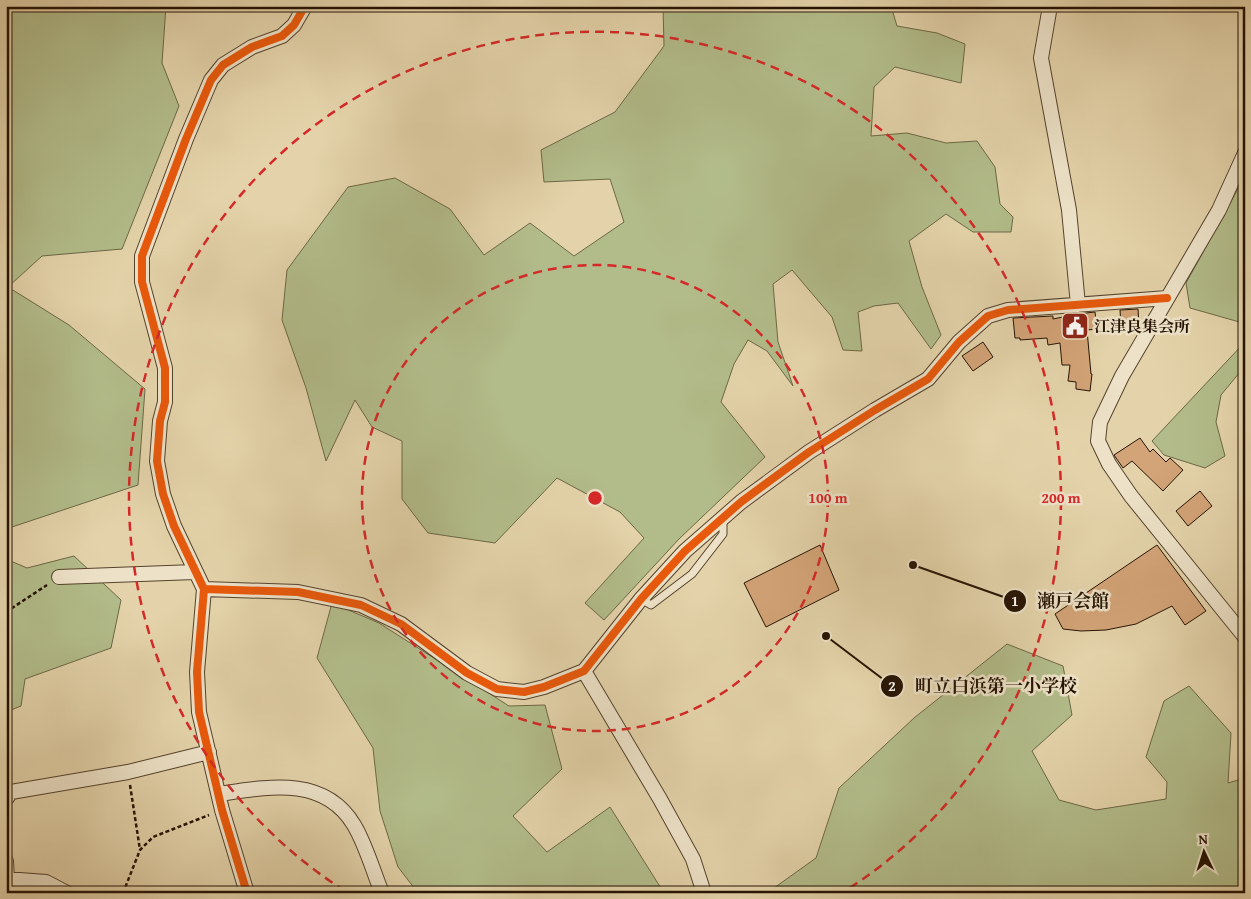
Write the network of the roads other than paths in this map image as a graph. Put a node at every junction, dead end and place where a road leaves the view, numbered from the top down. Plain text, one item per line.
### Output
1 (305, 6) edge
2 (1050, 6) edge
3 (1245, 153) edge
4 (1166, 298) junction
5 (1078, 306) junction
6 (723, 518) junction
7 (195, 572) junction
8 (59, 577) road end
9 (204, 589) junction
10 (641, 599) junction
11 (1245, 637) edge
12 (584, 671) junction
13 (209, 752) junction
14 (219, 794) junction
15 (6, 799) edge
16 (6, 861) edge
17 (7, 879) edge
18 (67, 893) edge
19 (247, 893) edge
20 (382, 893) edge
21 (704, 893) edge

1 - 7 street
2 - 5 street
3 - 4 street
4 - 5 street
4 - 11 street
5 - 6 street
6 - 10 street
6 - 10 lane
7 - 8 street
7 - 9 street
9 - 12 street
9 - 13 street
10 - 12 street
12 - 21 street
13 - 14 street
13 - 15 street
14 - 19 street
14 - 20 street
16 - 17 street
17 - 18 street

